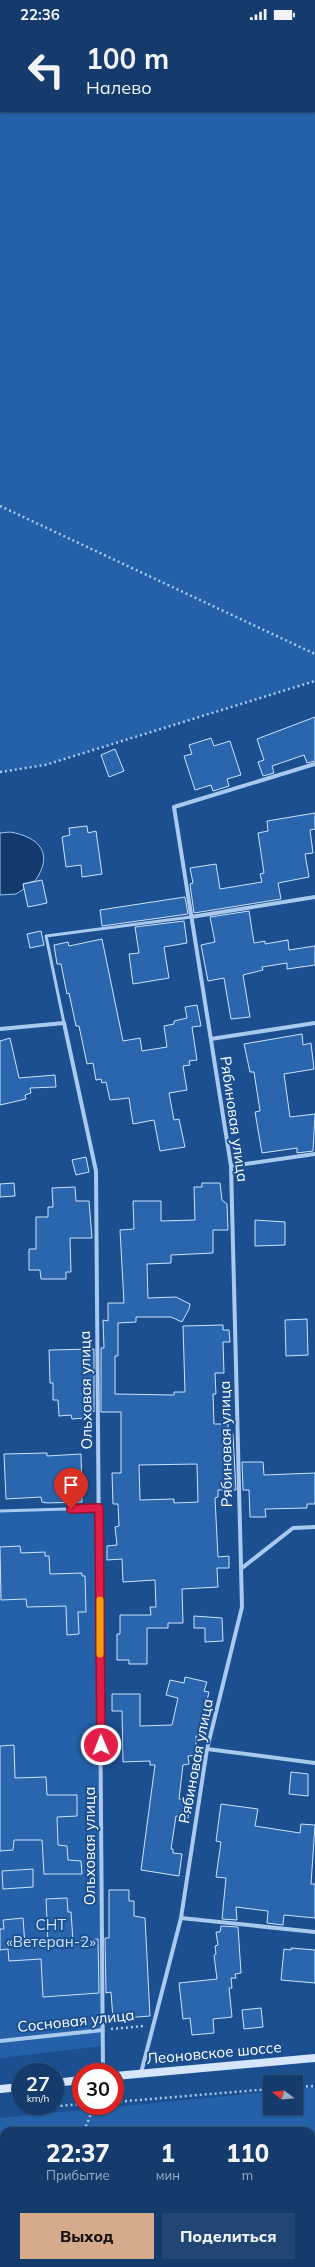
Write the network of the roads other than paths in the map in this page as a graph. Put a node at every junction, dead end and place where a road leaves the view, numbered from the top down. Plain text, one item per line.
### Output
1 (315, 764) edge
2 (315, 897) edge
3 (191, 917) junction
4 (64, 1023) junction
5 (315, 1023) edge
6 (0, 1029) edge
7 (211, 1039) junction
8 (315, 1154) edge
9 (232, 1166) junction
10 (99, 1508) junction
11 (0, 1512) edge
12 (315, 1527) edge
13 (242, 1568) junction
14 (207, 1749) junction
15 (315, 1763) edge
16 (182, 1918) junction
17 (315, 1932) edge
18 (103, 2030) junction
19 (0, 2041) edge
20 (315, 2058) edge
21 (104, 2063) edge
22 (142, 2073) junction
23 (124, 2075) edge
24 (12, 2088) edge
25 (0, 2089) edge

1 - 3 street, Рябиновая улица
2 - 3 street
3 - 4 lane
3 - 7 street, Рябиновая улица
4 - 6 street
4 - 10 street, Ольховая улица
5 - 7 street
7 - 9 street, Рябиновая улица
8 - 9 street
9 - 13 street, Рябиновая улица
10 - 11 lane
10 - 18 street, Ольховая улица
12 - 13 street
13 - 14 street, Рябиновая улица
14 - 15 street
14 - 16 street, Рябиновая улица
16 - 17 street
16 - 22 street, Рябиновая улица
18 - 19 street, Сосновая улица
18 - 21 street, Ольховая улица
20 - 22 main road, Леоновское шоссе
22 - 23 main road, Леоновское шоссе
24 - 25 main road

